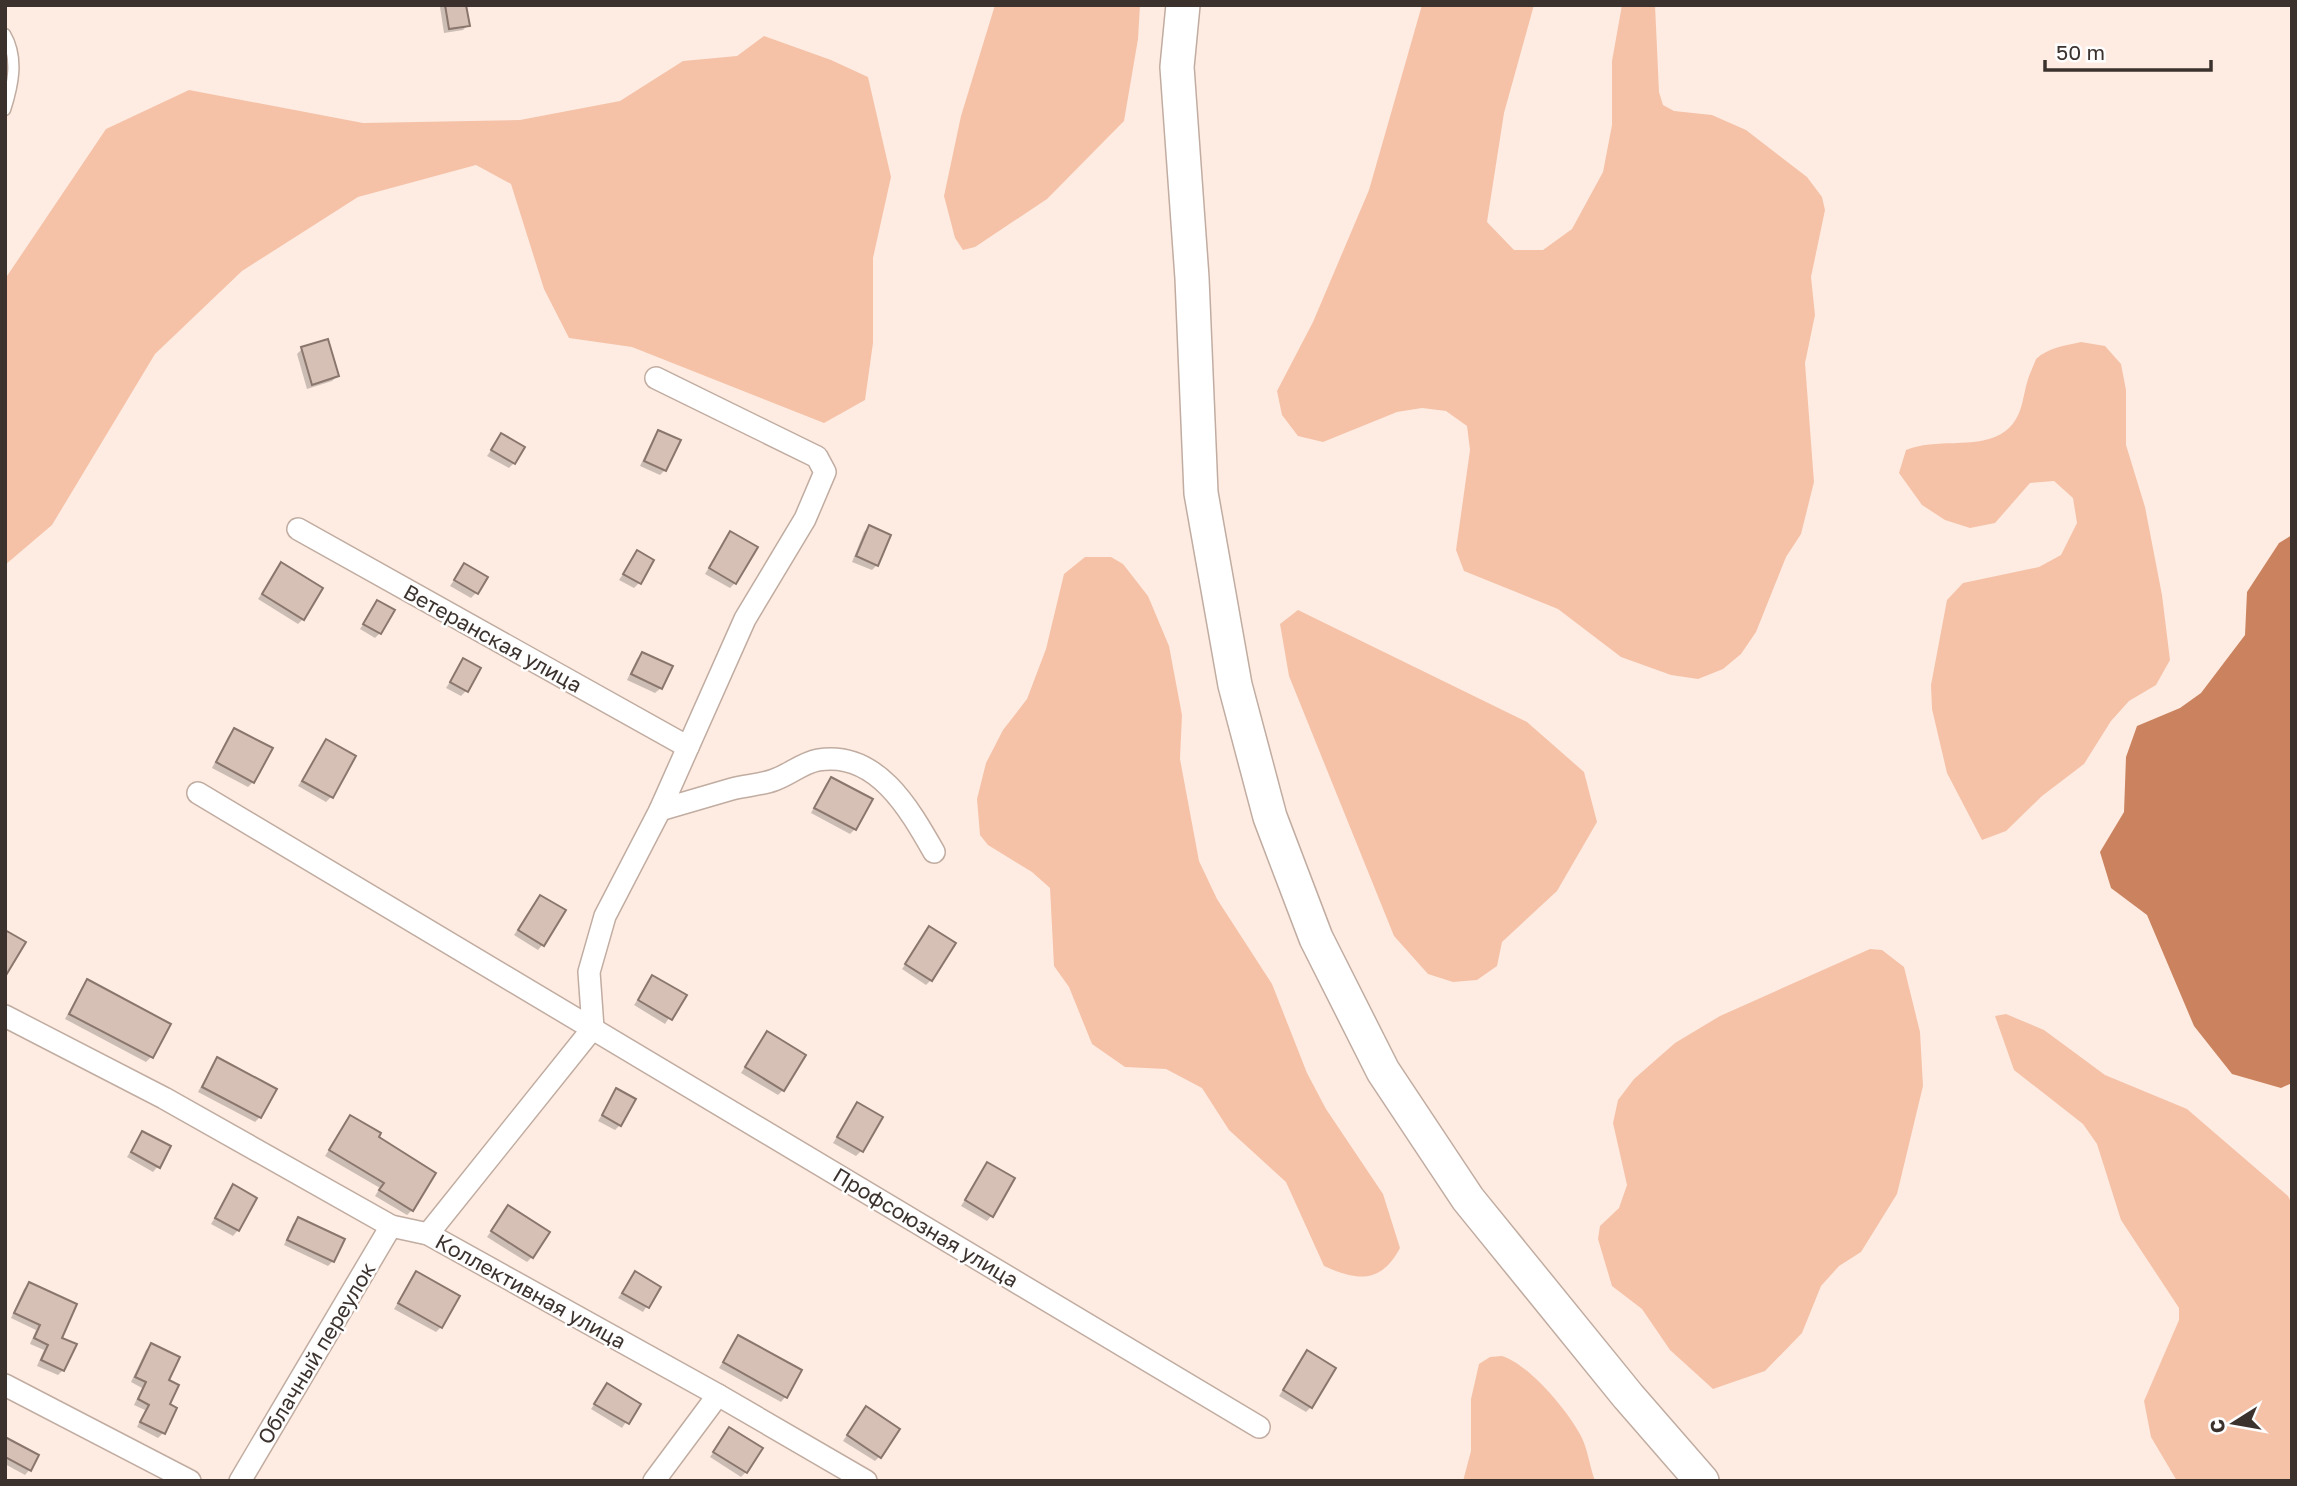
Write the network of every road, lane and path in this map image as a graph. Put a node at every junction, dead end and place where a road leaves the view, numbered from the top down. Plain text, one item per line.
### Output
1 (1182, 5) edge
2 (5, 34) edge
3 (5, 110) edge
4 (656, 378) dead end
5 (298, 528) dead end
6 (688, 747) junction
7 (198, 793) dead end
8 (660, 810) junction
9 (934, 852) dead end
10 (5, 1016) edge
11 (593, 1028) junction
12 (391, 1226) junction
13 (428, 1234) junction
14 (5, 1385) edge
15 (718, 1395) junction
16 (1259, 1427) dead end
17 (190, 1481) edge
18 (240, 1481) edge
19 (654, 1481) edge
20 (866, 1481) edge
21 (1702, 1481) edge

1 - 21 main road
2 - 3 lane
4 - 6 street
5 - 6 street, Ветеранская улица
6 - 8 street
7 - 11 street, Профсоюзная улица
8 - 9 street
8 - 11 street
10 - 12 street, Коллективная улица
11 - 13 street
11 - 16 street, Профсоюзная улица
12 - 13 street, Коллективная улица
12 - 18 street, Облачный переулок
13 - 15 street, Коллективная улица
14 - 17 street
15 - 19 street
15 - 20 street, Коллективная улица

